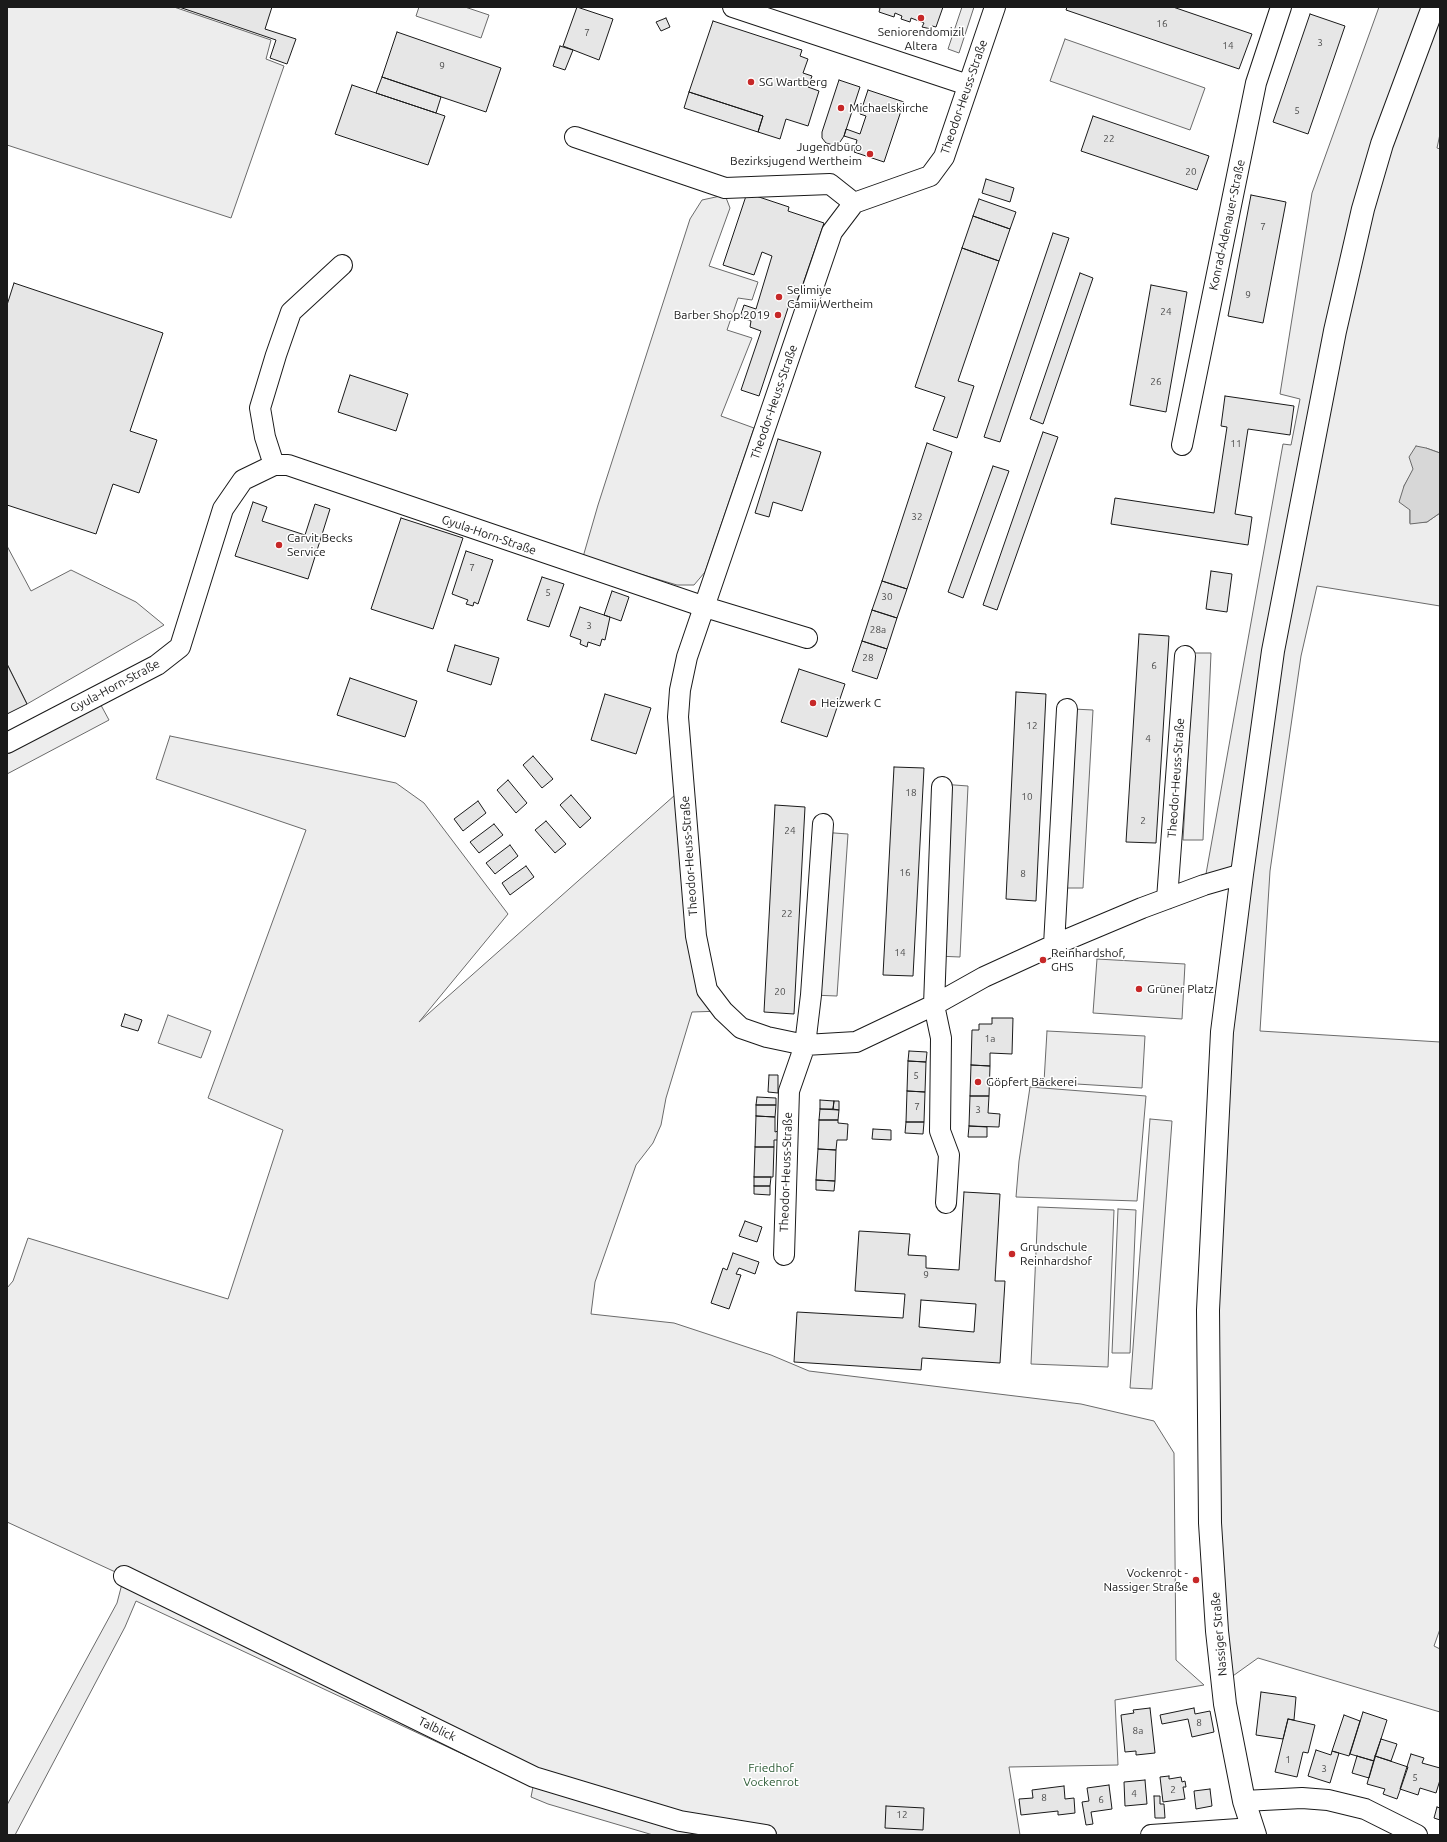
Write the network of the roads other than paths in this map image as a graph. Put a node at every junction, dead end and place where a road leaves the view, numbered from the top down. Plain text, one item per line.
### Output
1 (733, 7) edge
2 (995, 7) edge
3 (1281, 7) edge
4 (1433, 7) edge
5 (968, 85) junction
6 (575, 137) dead end
7 (854, 203) junction
8 (342, 265) dead end
9 (1182, 445) dead end
10 (274, 465) junction
11 (704, 607) junction
12 (807, 638) dead end
13 (1186, 656) dead end
14 (1067, 709) dead end
15 (7, 743) edge
16 (942, 787) dead end
17 (822, 824) dead end
18 (1242, 874) junction
19 (1168, 899) junction
20 (1054, 946) junction
21 (934, 1005) junction
22 (805, 1045) junction
23 (946, 1203) dead end
24 (784, 1255) dead end
25 (124, 1576) dead end
26 (1244, 1801) junction
27 (1254, 1832) edge
28 (766, 1835) edge
29 (1151, 1835) edge
30 (1417, 1835) edge

1 - 5 street
2 - 5 street, Theodor-Heuss-Straße
3 - 9 street, Konrad-Adenauer-Straße
4 - 18 main road, Nassiger Straße
5 - 7 street, Theodor-Heuss-Straße
6 - 7 street
7 - 11 street, Theodor-Heuss-Straße
8 - 10 street
10 - 11 street, Gyula-Horn-Straße
10 - 15 street, Gyula-Horn-Straße
11 - 12 street
11 - 22 street, Theodor-Heuss-Straße
13 - 19 street, Theodor-Heuss-Straße
14 - 20 street
16 - 21 street
17 - 22 street, Theodor-Heuss-Straße
18 - 19 street, Theodor-Heuss-Straße
18 - 26 main road, Nassiger Straße
19 - 20 street, Theodor-Heuss-Straße
20 - 21 street, Theodor-Heuss-Straße
21 - 22 street, Theodor-Heuss-Straße
21 - 23 street
22 - 24 street, Theodor-Heuss-Straße
25 - 28 street, Talblick
26 - 27 main road, Nassiger Straße
26 - 30 street
27 - 29 street

